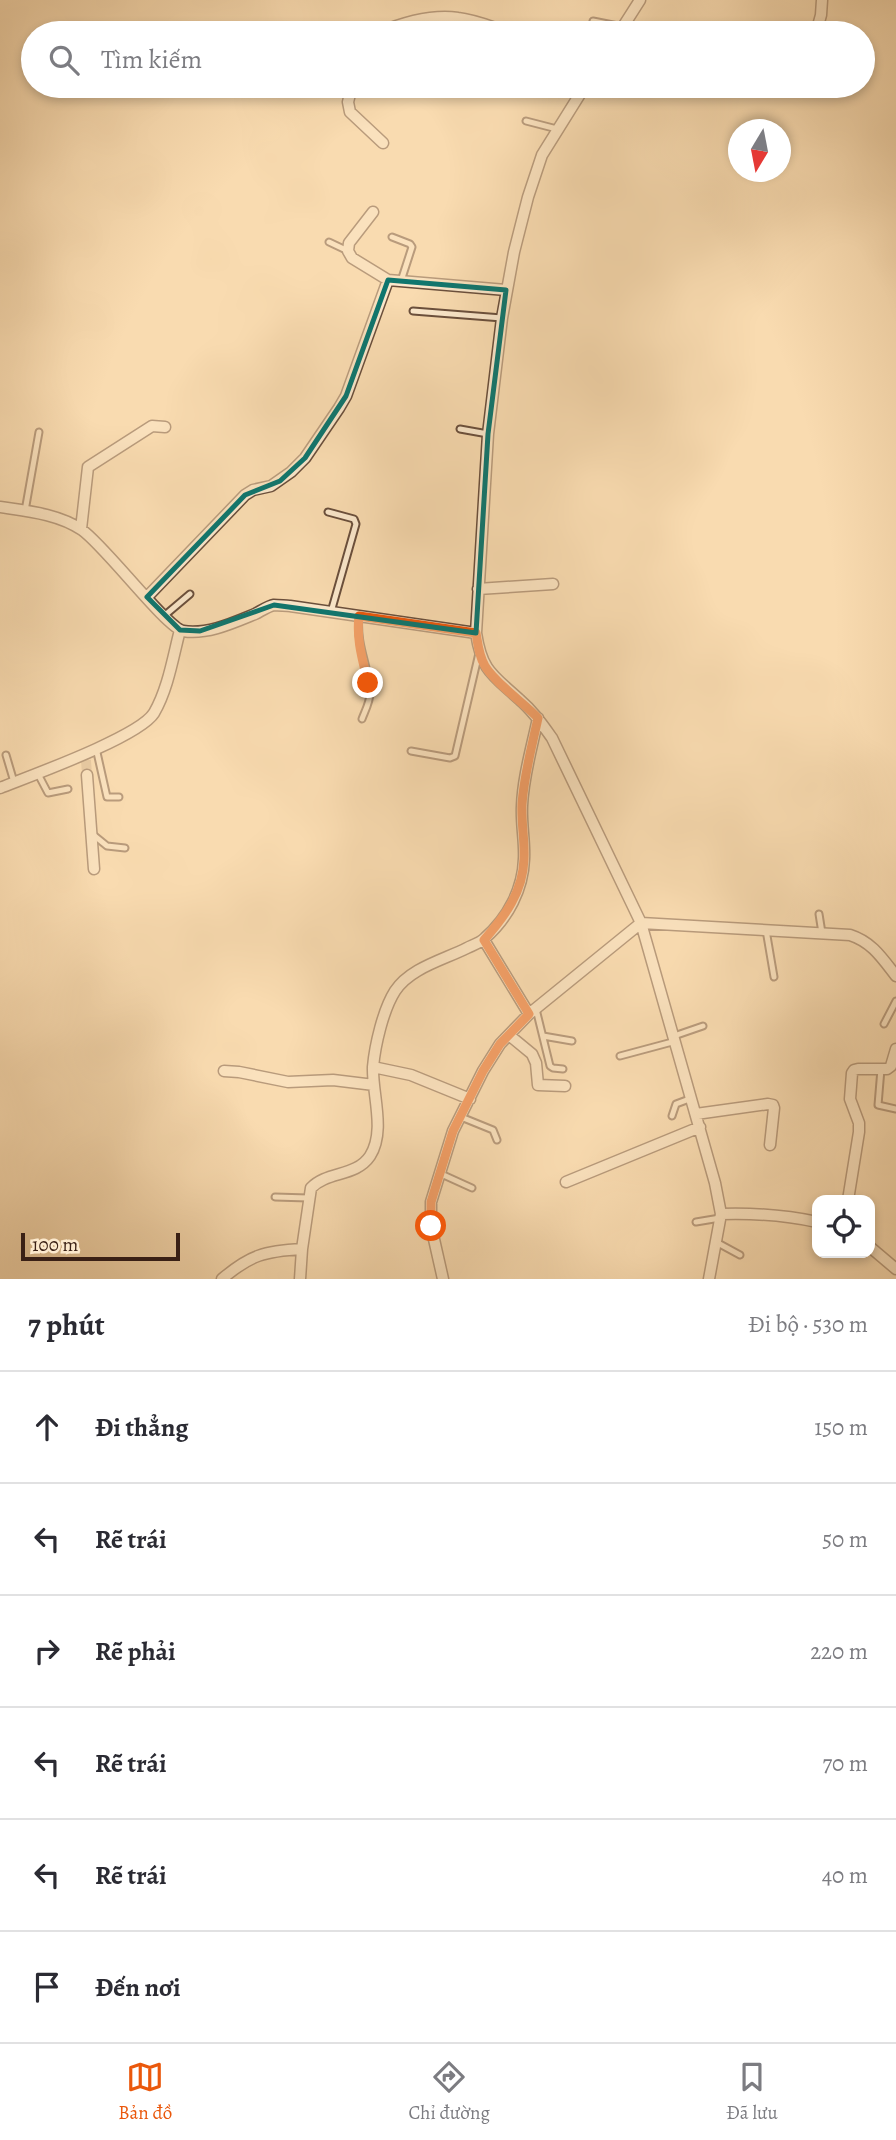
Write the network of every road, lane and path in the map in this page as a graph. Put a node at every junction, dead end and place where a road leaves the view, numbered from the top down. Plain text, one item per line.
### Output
1 (640, 0) edge
2 (822, 0) edge
3 (413, 21) edge
4 (469, 21) edge
5 (627, 21) edge
6 (819, 21) edge
7 (349, 98) edge
8 (577, 98) edge
9 (526, 121) dead end
10 (557, 129) junction
11 (383, 143) dead end
12 (373, 212) dead end
13 (392, 237) dead end
14 (330, 242) dead end
15 (348, 251) junction
16 (388, 280) junction
17 (401, 281) junction
18 (506, 290) junction
19 (413, 311) dead end
20 (502, 318) junction
21 (165, 427) dead end
22 (460, 429) dead end
23 (39, 432) dead end
24 (488, 433) junction
25 (0, 507) edge
26 (25, 511) junction
27 (328, 512) dead end
28 (81, 529) junction
29 (553, 584) dead end
30 (478, 589) junction
31 (190, 594) dead end
32 (147, 597) junction
33 (331, 612) junction
34 (164, 616) junction
35 (359, 616) junction
36 (180, 630) junction
37 (476, 633) junction
38 (479, 653) junction
39 (538, 718) junction
40 (362, 719) dead end
41 (96, 748) junction
42 (411, 751) dead end
43 (6, 755) dead end
44 (37, 773) junction
45 (87, 775) tunnel mouth
46 (14, 782) junction
47 (0, 788) edge
48 (68, 789) dead end
49 (119, 797) dead end
50 (91, 833) junction
51 (125, 848) dead end
52 (94, 869) dead end
53 (819, 914) dead end
54 (641, 923) junction
55 (766, 930) junction
56 (822, 933) junction
57 (484, 940) junction
58 (896, 976) edge
59 (774, 977) dead end
60 (896, 1001) edge
61 (532, 1012) junction
62 (884, 1024) dead end
63 (703, 1026) dead end
64 (509, 1035) junction
65 (543, 1036) junction
66 (675, 1038) junction
67 (572, 1041) dead end
68 (896, 1049) edge
69 (620, 1056) dead end
70 (373, 1068) junction
71 (563, 1069) dead end
72 (881, 1069) junction
73 (224, 1071) dead end
74 (374, 1085) junction
75 (565, 1086) dead end
76 (692, 1098) junction
77 (470, 1099) junction
78 (896, 1109) edge
79 (696, 1114) junction
80 (461, 1116) junction
81 (672, 1116) dead end
82 (700, 1128) junction
83 (496, 1140) dead end
84 (769, 1145) dead end
85 (439, 1173) junction
86 (566, 1181) dead end
87 (472, 1188) dead end
88 (849, 1195) edge
89 (275, 1197) dead end
90 (308, 1198) junction
91 (720, 1216) junction
92 (812, 1221) edge
93 (696, 1222) dead end
94 (716, 1242) junction
95 (302, 1249) junction
96 (875, 1251) edge
97 (740, 1255) dead end
98 (896, 1269) edge
99 (222, 1279) edge
100 (300, 1279) edge
101 (443, 1279) edge
102 (709, 1279) edge

1 - 5 street
2 - 6 street
3 - 4 street
7 - 11 street
8 - 10 street
9 - 10 lane
10 - 18 street
12 - 15 street
13 - 17 lane
14 - 15 lane
15 - 16 street
16 - 17 street
16 - 32 street
17 - 18 street
18 - 20 street
19 - 20 lane
20 - 24 street
21 - 28 street
22 - 24 lane
23 - 26 lane
24 - 30 street
25 - 26 street
26 - 28 street
27 - 33 lane
28 - 32 street
29 - 30 street
30 - 37 street
31 - 34 lane
32 - 34 street
33 - 35 street
33 - 36 street
34 - 36 street
35 - 37 street
35 - 40 lane
36 - 41 street
37 - 38 street
38 - 39 street
38 - 42 lane
39 - 54 street
39 - 57 street
41 - 44 street
41 - 49 lane
43 - 46 lane
44 - 46 street
44 - 48 lane
45 - 50 street
46 - 47 street
50 - 51 lane
50 - 52 street
53 - 56 lane
54 - 55 street
54 - 61 street
54 - 66 street
55 - 56 street
55 - 59 lane
56 - 58 street
57 - 61 street
57 - 70 street
60 - 62 lane
61 - 64 street
61 - 65 lane
63 - 66 lane
64 - 75 street
64 - 77 street
65 - 67 lane
65 - 71 lane
66 - 69 lane
66 - 76 street
68 - 72 street
70 - 74 street
70 - 77 street
72 - 78 lane
72 - 88 street
73 - 74 street
74 - 90 street
76 - 79 street
76 - 81 lane
77 - 80 street
79 - 82 street
79 - 84 street
80 - 83 lane
80 - 85 street
82 - 86 street
82 - 91 street
85 - 87 lane
85 - 101 street
89 - 90 lane
90 - 95 street
91 - 92 street
91 - 93 lane
91 - 94 street
94 - 97 lane
94 - 102 street
95 - 99 street
95 - 100 street
96 - 98 street

